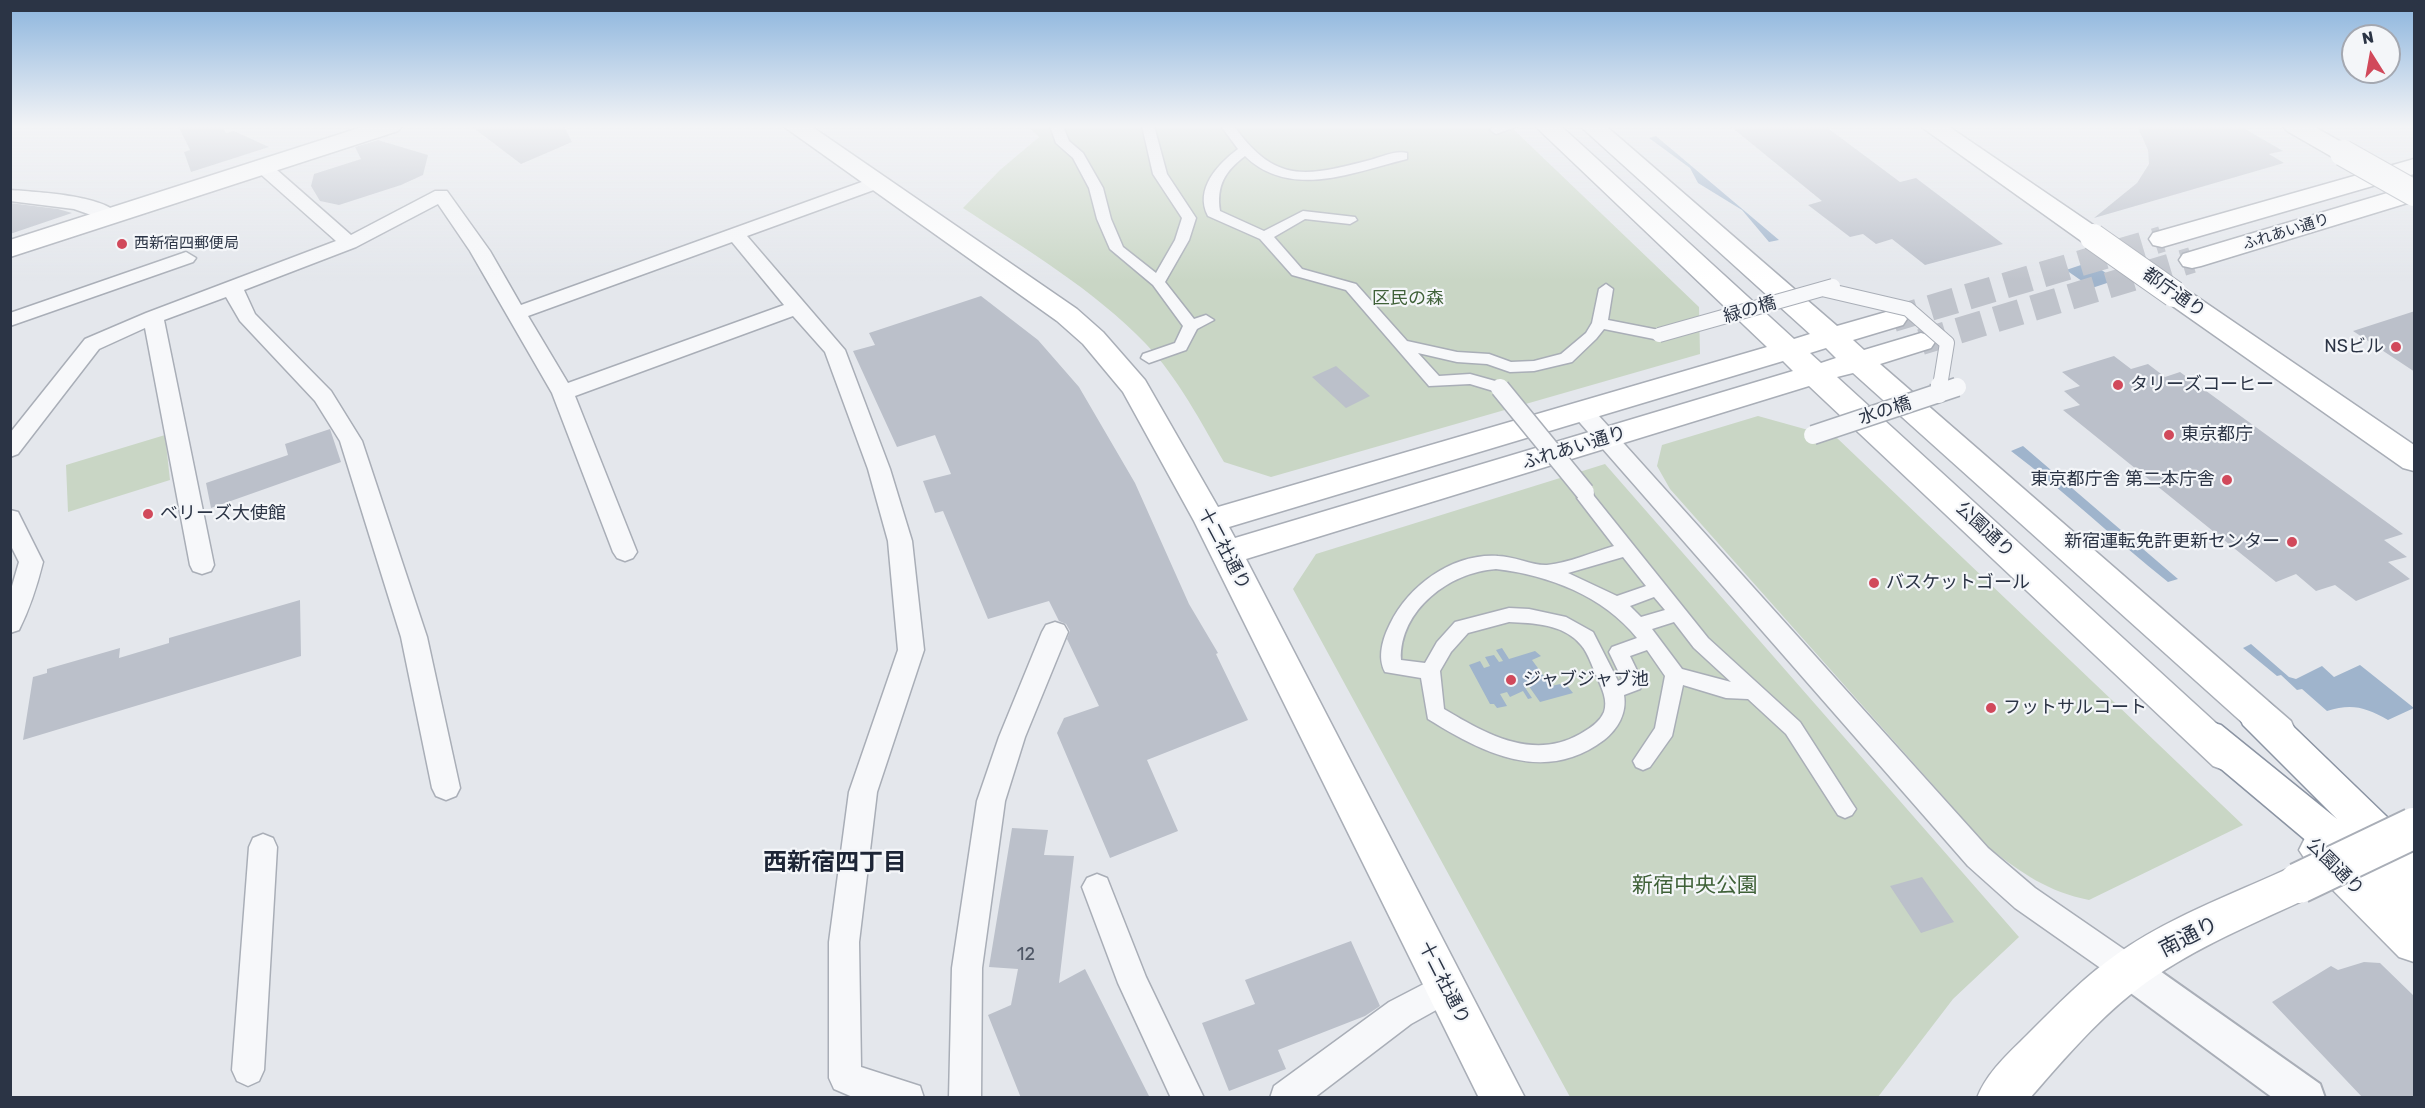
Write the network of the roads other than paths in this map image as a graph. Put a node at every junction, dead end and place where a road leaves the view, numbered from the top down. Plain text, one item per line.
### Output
1 (229, 178) edge
2 (274, 178) edge
3 (868, 178) edge
4 (1090, 178) edge
5 (1162, 178) edge
6 (1216, 178) edge
7 (1603, 178) edge
8 (1650, 178) edge
9 (2018, 178) edge
10 (2039, 178) edge
11 (2374, 178) edge
12 (2393, 178) edge
13 (876, 183) junction
14 (2415, 193) edge
15 (10, 195) edge
16 (1213, 213) junction
17 (111, 216) junction
18 (1189, 218) junction
19 (1350, 220) dead end
20 (735, 233) junction
21 (1265, 236) junction
22 (2162, 239) tunnel mouth
23 (349, 243) junction
24 (10, 249) edge
25 (186, 258) dead end
26 (2188, 280) junction
27 (1158, 282) junction
28 (1841, 283) dead end
29 (235, 286) junction
30 (1822, 289) junction
31 (1606, 290) dead end
32 (797, 307) junction
33 (518, 314) junction
34 (153, 317) junction
35 (1893, 319) tunnel mouth
36 (10, 320) edge
37 (1206, 320) dead end
38 (1600, 322) junction
39 (1191, 326) junction
40 (1831, 338) junction
41 (1921, 342) tunnel mouth
42 (1403, 345) junction
43 (1789, 350) junction
44 (1149, 358) dead end
45 (1858, 362) junction
46 (1815, 374) junction
47 (1957, 387) dead end
48 (563, 393) junction
49 (1939, 394) junction
50 (1582, 411) junction
51 (2415, 432) edge
52 (1813, 435) dead end
53 (1606, 438) junction
54 (10, 449) edge
55 (2415, 460) edge
56 (10, 518) edge
57 (1219, 537) junction
58 (1627, 549) junction
59 (625, 552) dead end
60 (202, 565) dead end
61 (1547, 572) junction
62 (1659, 590) junction
63 (16, 598) edge
64 (1615, 604) junction
65 (1678, 614) junction
66 (10, 623) edge
67 (1638, 625) junction
68 (1055, 632) dead end
69 (1651, 641) junction
70 (1430, 671) junction
71 (1675, 675) junction
72 (1614, 691) junction
73 (1753, 691) junction
74 (2208, 736) junction
75 (1643, 761) dead end
76 (446, 788) dead end
77 (1845, 809) dead end
78 (264, 847) dead end
79 (2404, 854) edge
80 (1097, 887) dead end
81 (2415, 910) edge
82 (2415, 943) edge
83 (2130, 971) junction
84 (1445, 988) junction
85 (248, 1070) dead end
86 (908, 1098) edge
87 (965, 1098) edge
88 (1188, 1098) edge
89 (1286, 1098) edge
90 (1503, 1098) edge
91 (1999, 1098) edge
92 (2306, 1098) edge

1 - 17 main road
2 - 23 street
3 - 13 main road, 十二社通り
4 - 27 street
5 - 18 street
6 - 16 street
7 - 43 main road, 公園通り
8 - 40 main road
9 - 26 main road, 都庁通り, bridge
10 - 26 main road, 都庁通り
11 - 22 main road, ふれあい通り
12 - 14 main road, bridge
13 - 20 street
13 - 57 main road, 十二社通り
14 - 26 main road, ふれあい通り
15 - 17 street
16 - 18 street
16 - 21 street
17 - 24 main road
18 - 27 street
19 - 21 street
20 - 32 street
20 - 33 street
21 - 42 street
23 - 29 street
23 - 33 street
25 - 36 street
26 - 51 main road, 都庁通り
26 - 55 main road, 都庁通り
27 - 39 street
28 - 30 street, 緑の橋, bridge
29 - 34 street
29 - 76 street
30 - 38 street, 緑の橋, bridge
30 - 49 street, bridge
31 - 38 street
32 - 48 street
32 - 86 street
33 - 48 street
34 - 54 street
34 - 60 street
35 - 40 main road, ふれあい通り
37 - 39 street
38 - 42 street
39 - 44 street
40 - 43 main road, ふれあい通り
40 - 45 main road
41 - 45 main road, ふれあい通り
42 - 58 street, bridge
43 - 46 main road, 公園通り
43 - 50 main road, ふれあい通り
45 - 46 main road, ふれあい通り
45 - 79 main road
46 - 53 main road, ふれあい通り
46 - 74 main road, 公園通り
47 - 49 street, 水の橋, bridge
48 - 59 street
49 - 52 street, 水の橋, bridge
50 - 53 street
50 - 57 main road, ふれあい通り
53 - 57 main road, ふれあい通り
53 - 83 street
56 - 63 street
57 - 84 main road, 十二社通り
58 - 61 street
58 - 62 street
61 - 64 street
61 - 70 street
62 - 64 street
62 - 65 street
63 - 66 street
64 - 67 street
65 - 67 street
65 - 73 street
67 - 69 street
68 - 87 street
69 - 71 street
69 - 72 street
70 - 72 street
70 - 72 street
71 - 73 street
71 - 75 street
73 - 77 street
74 - 79 main road
74 - 82 main road, 公園通り
78 - 85 street
79 - 81 main road
79 - 83 main road, 南通り, bridge
80 - 88 street
83 - 91 main road, 南通り
83 - 92 street
84 - 89 street
84 - 90 main road, 十二社通り

